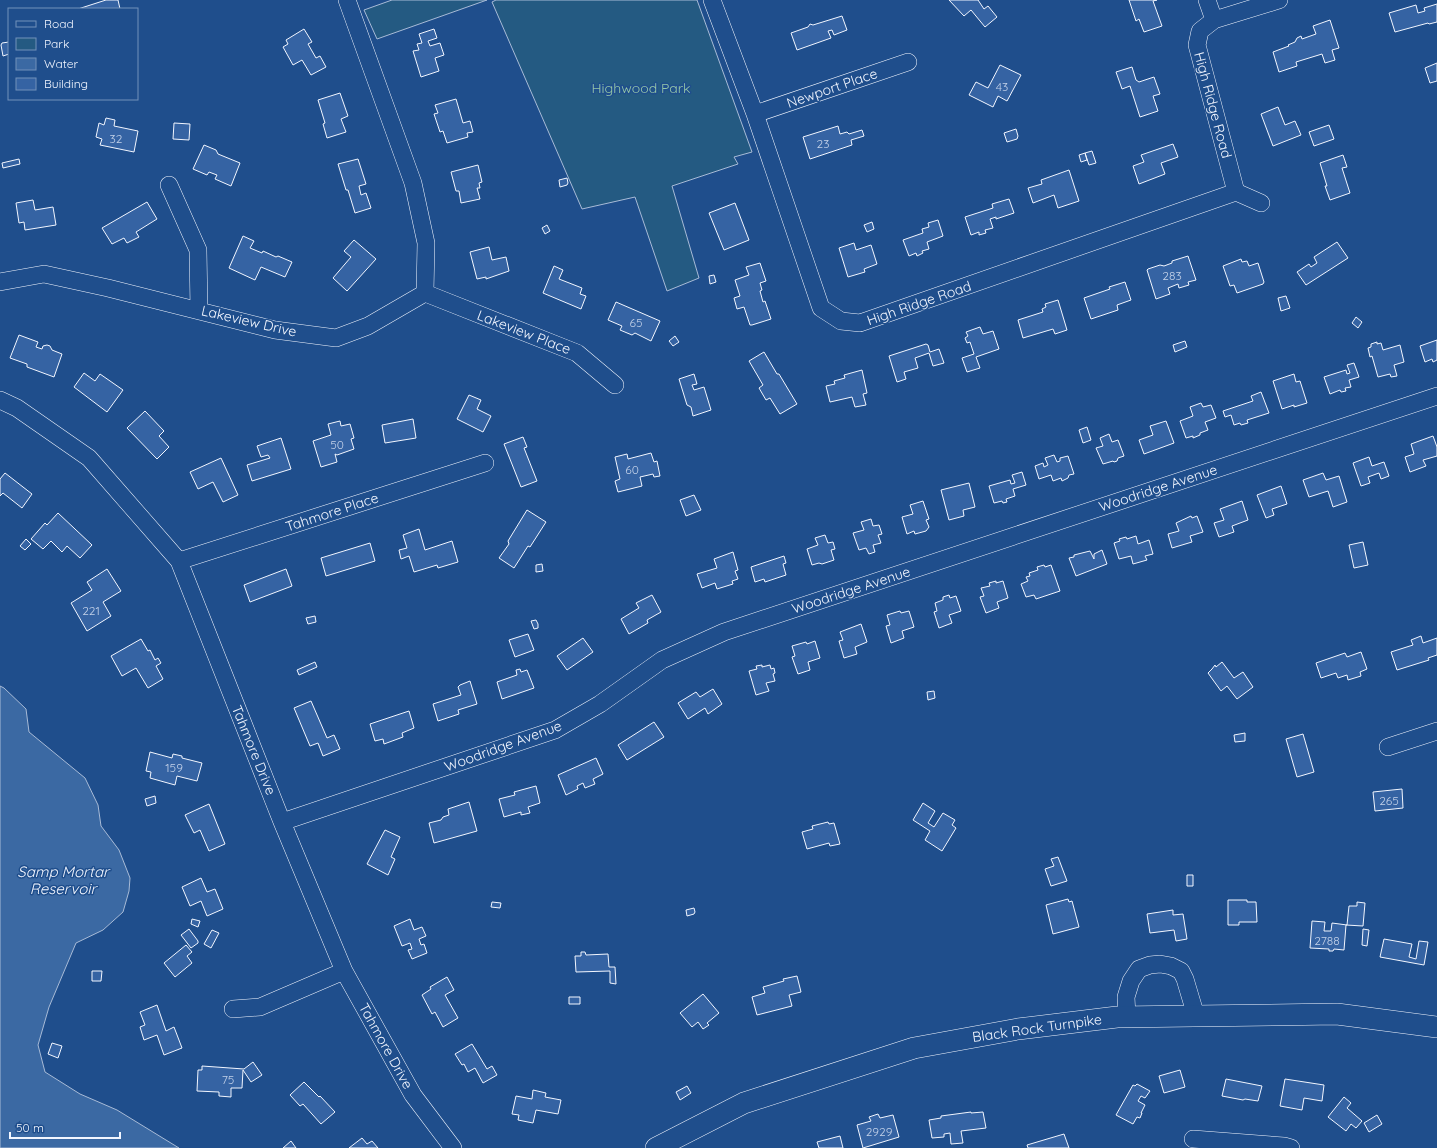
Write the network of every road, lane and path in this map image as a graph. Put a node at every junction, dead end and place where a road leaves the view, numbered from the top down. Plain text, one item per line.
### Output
1 (347, 0) edge
2 (712, 0) edge
3 (1207, 0) edge
4 (1279, 0) edge
5 (1214, 20) junction
6 (908, 62) dead end
7 (755, 114) junction
8 (169, 185) dead end
9 (1236, 192) junction
10 (1261, 203) dead end
11 (0, 282) edge
12 (425, 293) junction
13 (199, 310) junction
14 (615, 385) dead end
15 (1437, 396) edge
16 (0, 400) edge
17 (485, 463) dead end
18 (178, 561) junction
19 (1437, 731) edge
20 (1388, 747) dead end
21 (282, 822) junction
22 (344, 971) junction
23 (233, 1009) dead end
24 (1196, 1016) junction
25 (1127, 1017) junction
26 (1437, 1027) edge
27 (1193, 1139) dead end
28 (452, 1148) edge
29 (656, 1148) edge
30 (1291, 1148) edge

1 - 12 street
2 - 7 street, High Ridge Road
3 - 5 street
4 - 5 street, High Ridge Road
5 - 9 street, High Ridge Road
6 - 7 street, Newport Place
7 - 9 street, High Ridge Road
8 - 13 street
9 - 10 street
11 - 13 street, Lakeview Drive
12 - 13 street, Lakeview Drive
12 - 14 street, Lakeview Place
15 - 21 street, Woodridge Avenue
16 - 18 street, Tahmore Drive
17 - 18 street, Tahmore Place
18 - 21 street, Tahmore Drive
19 - 20 street
21 - 22 street, Tahmore Drive
22 - 23 street
22 - 28 street, Tahmore Drive
24 - 25 main road, Black Rock Turnpike
24 - 25 street
24 - 26 main road, Black Rock Turnpike
25 - 29 main road, Black Rock Turnpike
27 - 30 street

